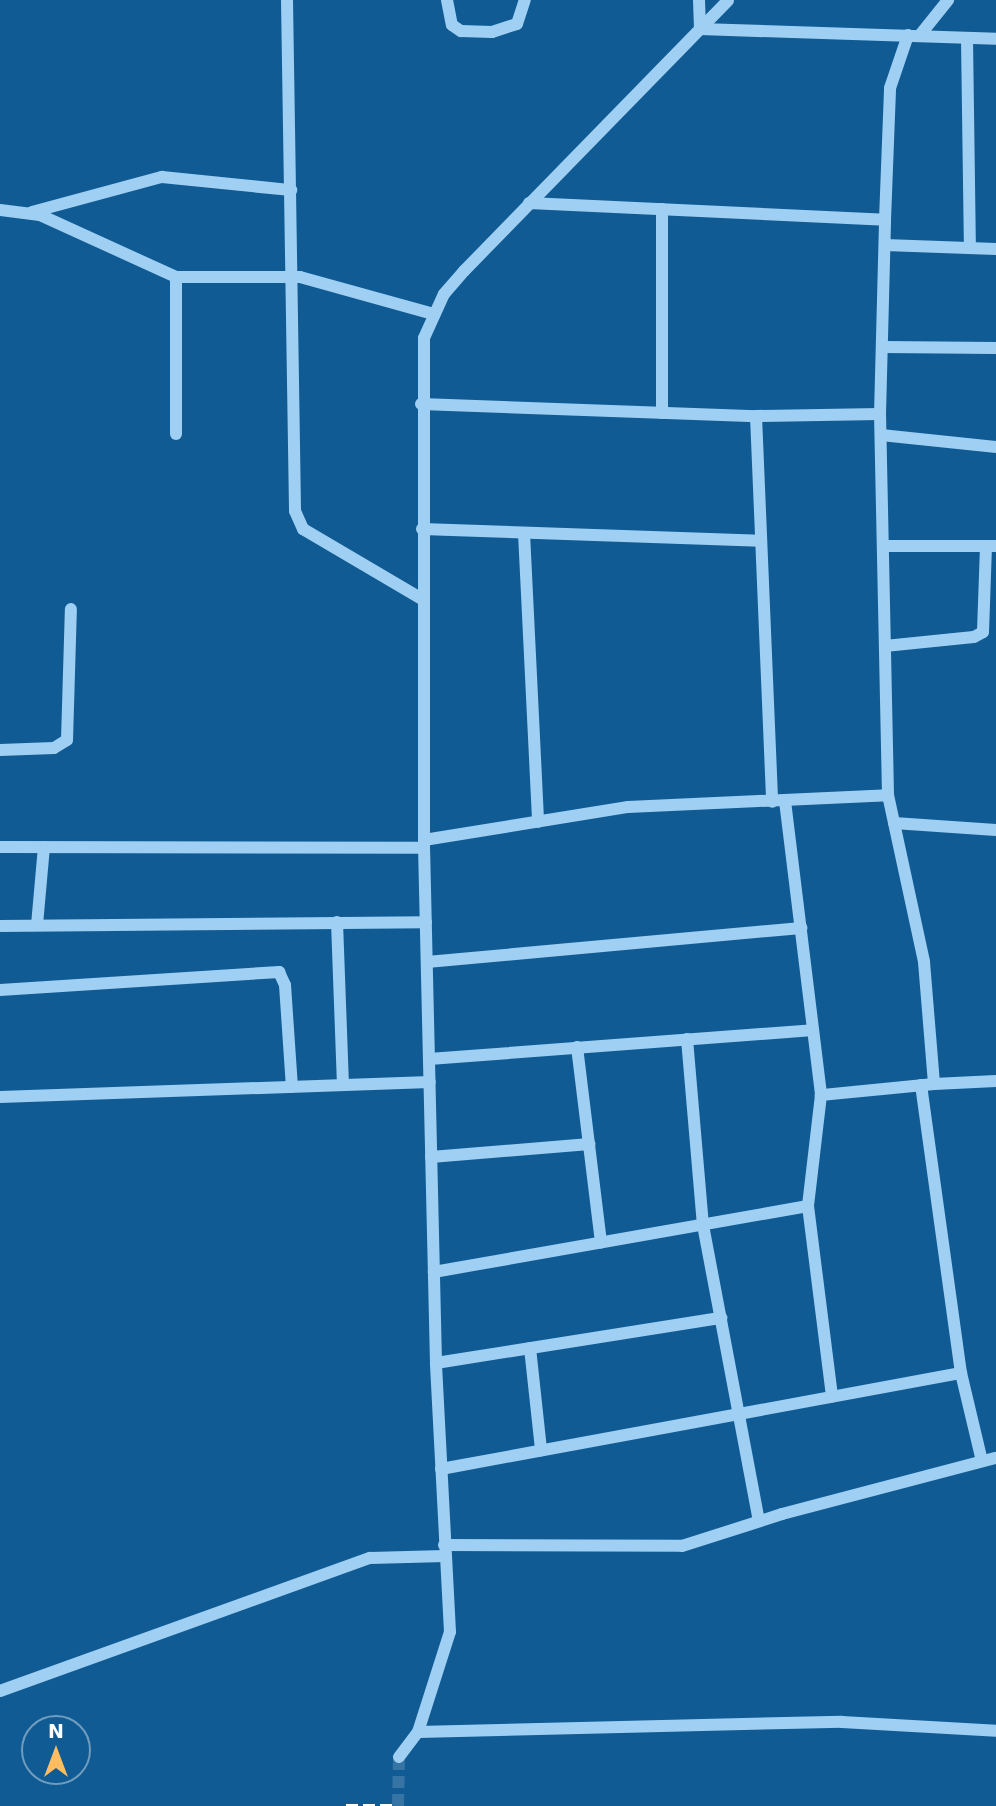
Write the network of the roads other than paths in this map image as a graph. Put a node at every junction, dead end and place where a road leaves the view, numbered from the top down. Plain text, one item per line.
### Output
1 (287, 0) edge
2 (447, 0) edge
3 (525, 0) edge
4 (699, 0) edge
5 (728, 0) edge
6 (948, 0) edge
7 (700, 29) junction
8 (914, 35) junction
9 (967, 39) junction
10 (996, 39) edge
11 (291, 190) junction
12 (529, 203) junction
13 (662, 209) junction
14 (0, 210) edge
15 (32, 212) junction
16 (885, 219) junction
17 (885, 245) junction
18 (970, 248) junction
19 (996, 248) edge
20 (293, 276) junction
21 (176, 277) junction
22 (433, 314) junction
23 (882, 347) junction
24 (996, 348) edge
25 (421, 404) junction
26 (662, 413) junction
27 (880, 414) junction
28 (756, 416) junction
29 (176, 434) dead end
30 (881, 435) junction
31 (996, 447) edge
32 (422, 529) junction
33 (524, 533) junction
34 (760, 541) junction
35 (883, 546) junction
36 (991, 546) edge
37 (422, 599) junction
38 (71, 609) dead end
39 (885, 646) junction
40 (0, 750) edge
41 (888, 795) junction
42 (779, 802) junction
43 (538, 822) junction
44 (894, 823) junction
45 (996, 830) edge
46 (424, 844) junction
47 (0, 847) edge
48 (44, 847) junction
49 (337, 922) junction
50 (426, 922) junction
51 (37, 925) junction
52 (0, 926) edge
53 (801, 929) junction
54 (427, 962) junction
55 (0, 990) edge
56 (813, 1030) junction
57 (687, 1039) junction
58 (578, 1047) junction
59 (429, 1059) junction
60 (996, 1081) edge
61 (430, 1082) junction
62 (343, 1085) junction
63 (927, 1085) junction
64 (292, 1087) junction
65 (821, 1095) junction
66 (0, 1097) edge
67 (589, 1144) junction
68 (431, 1157) junction
69 (808, 1206) junction
70 (703, 1225) junction
71 (601, 1243) junction
72 (434, 1272) junction
73 (721, 1318) junction
74 (530, 1348) junction
75 (436, 1363) junction
76 (961, 1373) junction
77 (832, 1396) junction
78 (740, 1413) junction
79 (541, 1450) junction
80 (996, 1458) edge
81 (982, 1461) junction
82 (441, 1469) junction
83 (759, 1521) junction
84 (445, 1551) junction
85 (0, 1691) edge
86 (996, 1731) edge
87 (418, 1732) junction
88 (399, 1757) tunnel mouth

1 - 11 street
2 - 3 street
4 - 7 street
5 - 7 street
6 - 8 street
7 - 8 street
7 - 12 street
8 - 9 street
8 - 16 street
9 - 10 street
9 - 18 street
11 - 15 street
11 - 20 street
12 - 13 street
12 - 22 street
13 - 16 street
13 - 26 street
14 - 15 street
15 - 21 street
16 - 17 street
17 - 18 street
17 - 23 street
18 - 19 street
20 - 21 street
20 - 22 street
20 - 37 street
21 - 29 street
22 - 25 street
23 - 24 street
23 - 27 street
25 - 26 street
25 - 32 street
26 - 28 street
27 - 28 street
27 - 30 street
28 - 34 street
30 - 31 street
30 - 35 street
32 - 33 street
32 - 37 street
33 - 34 street
33 - 43 street
34 - 42 street
35 - 36 street
35 - 39 street
36 - 39 street
37 - 46 street
38 - 40 street
39 - 41 street
41 - 42 street
41 - 44 street
42 - 43 street
42 - 53 street
43 - 46 street
44 - 45 street
44 - 63 street
46 - 48 street
46 - 50 street
47 - 48 street
48 - 51 street
49 - 50 street
49 - 51 street
49 - 62 street
50 - 54 street
51 - 52 street
53 - 54 street
53 - 56 street
54 - 59 street
55 - 64 street
56 - 57 street
56 - 65 street
57 - 58 street
57 - 70 street
58 - 59 street
58 - 67 street
59 - 61 street
60 - 63 street
61 - 62 street
61 - 68 street
62 - 64 street
63 - 65 street
63 - 76 street
64 - 66 street
65 - 69 street
67 - 68 street
67 - 71 street
68 - 72 street
69 - 70 street
69 - 77 street
70 - 71 street
70 - 73 street
71 - 72 street
72 - 75 street
73 - 74 street
73 - 78 street
74 - 75 street
74 - 79 street
75 - 82 street
76 - 77 street
76 - 81 street
77 - 78 street
78 - 79 street
78 - 83 street
79 - 82 street
80 - 81 street
81 - 83 street
82 - 84 street
83 - 84 street
84 - 85 street
84 - 87 street
86 - 87 street
87 - 88 street

